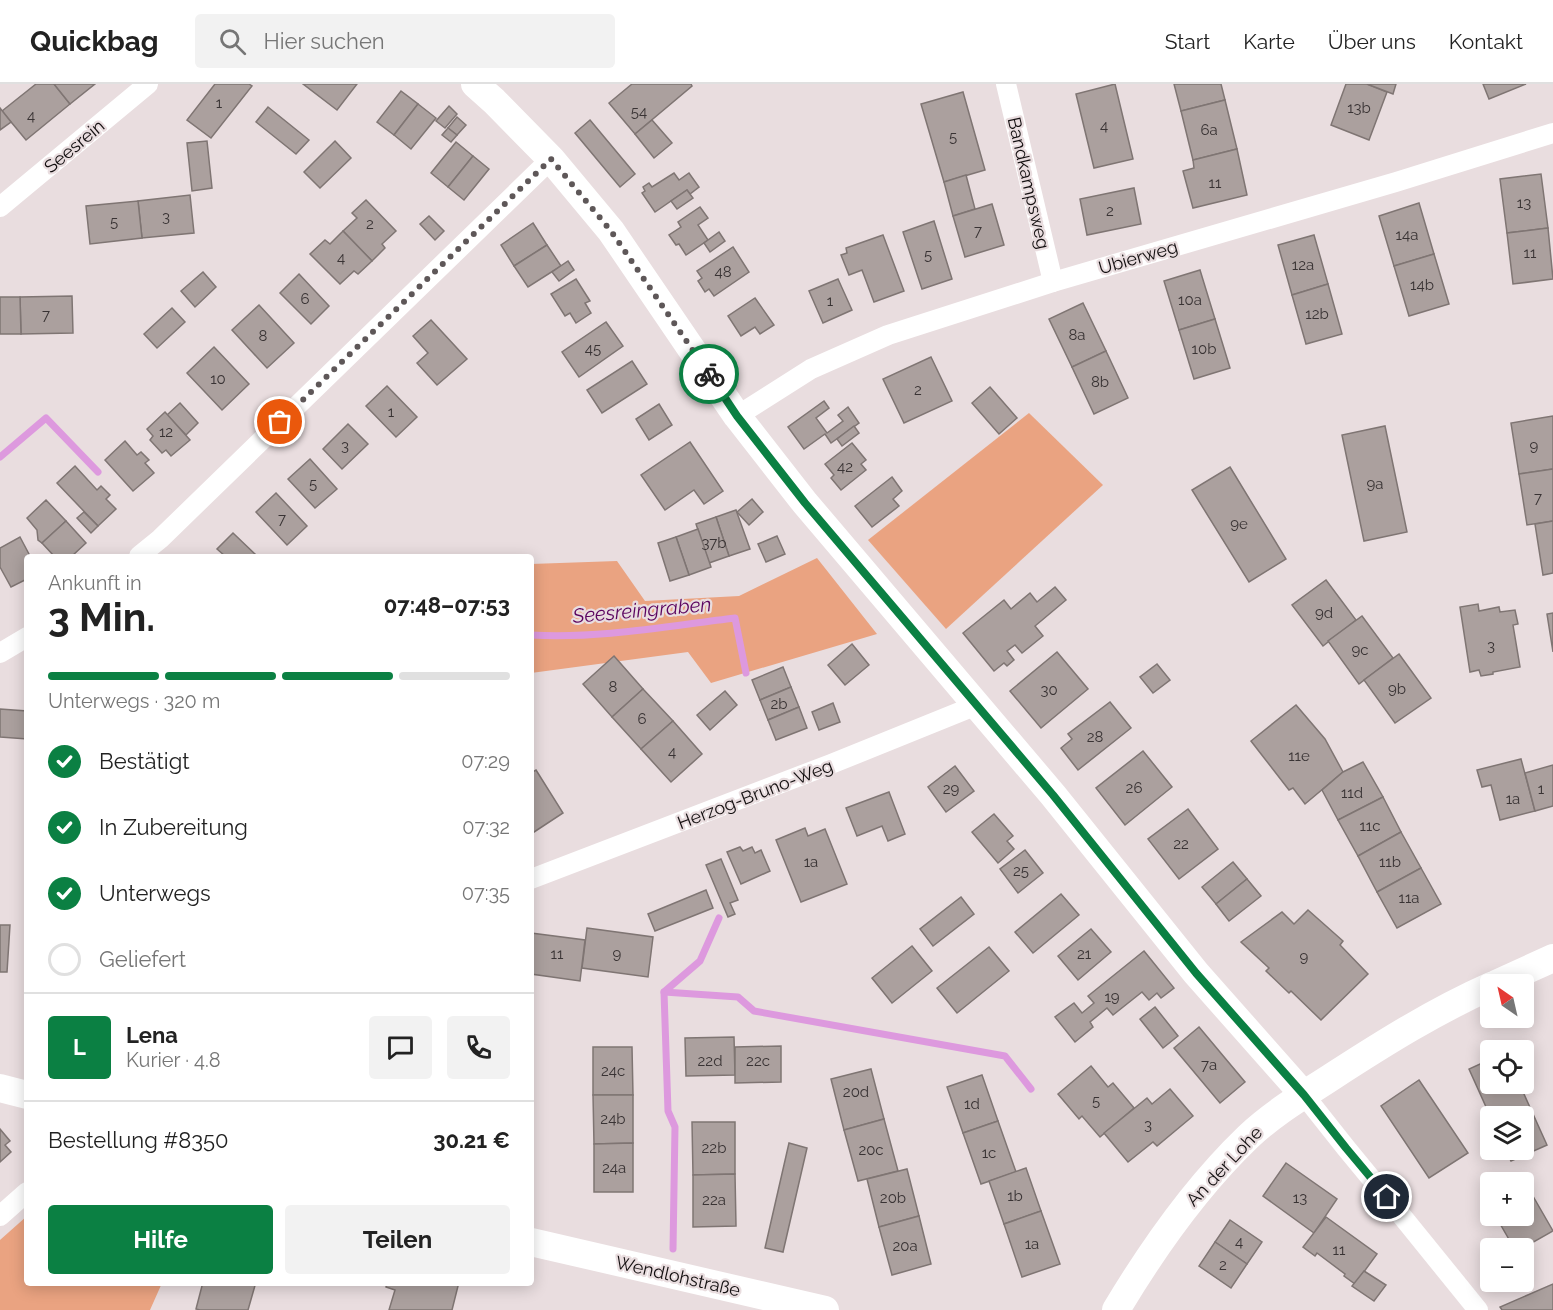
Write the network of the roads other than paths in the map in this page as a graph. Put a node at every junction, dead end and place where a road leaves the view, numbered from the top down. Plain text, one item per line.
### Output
1 (148, 84) edge
2 (475, 84) edge
3 (1006, 84) edge
4 (1553, 133) edge
5 (551, 159) junction
6 (0, 207) edge
7 (1053, 282) junction
8 (737, 416) junction
9 (141, 554) edge
10 (24, 639) edge
11 (0, 653) edge
12 (977, 705) junction
13 (534, 878) edge
14 (1553, 958) edge
15 (1518, 974) edge
16 (1480, 992) edge
17 (0, 1088) edge
18 (24, 1094) edge
19 (1304, 1095) junction
20 (24, 1195) edge
21 (0, 1216) edge
22 (534, 1243) edge
23 (825, 1310) edge
24 (1116, 1310) edge
25 (1478, 1310) edge

1 - 6 street, Seesrein
2 - 5 street
3 - 7 street, Bandkampsweg
4 - 7 street, Ubierweg
5 - 8 street
5 - 9 street
7 - 8 street, Ubierweg
8 - 12 street
10 - 11 street
12 - 13 street, Herzog-Bruno-Weg
12 - 19 street
14 - 15 street
16 - 19 street, An der Lohe
17 - 18 street
19 - 24 street, An der Lohe
19 - 25 street
20 - 21 street
22 - 23 street, Wendlohstraße

